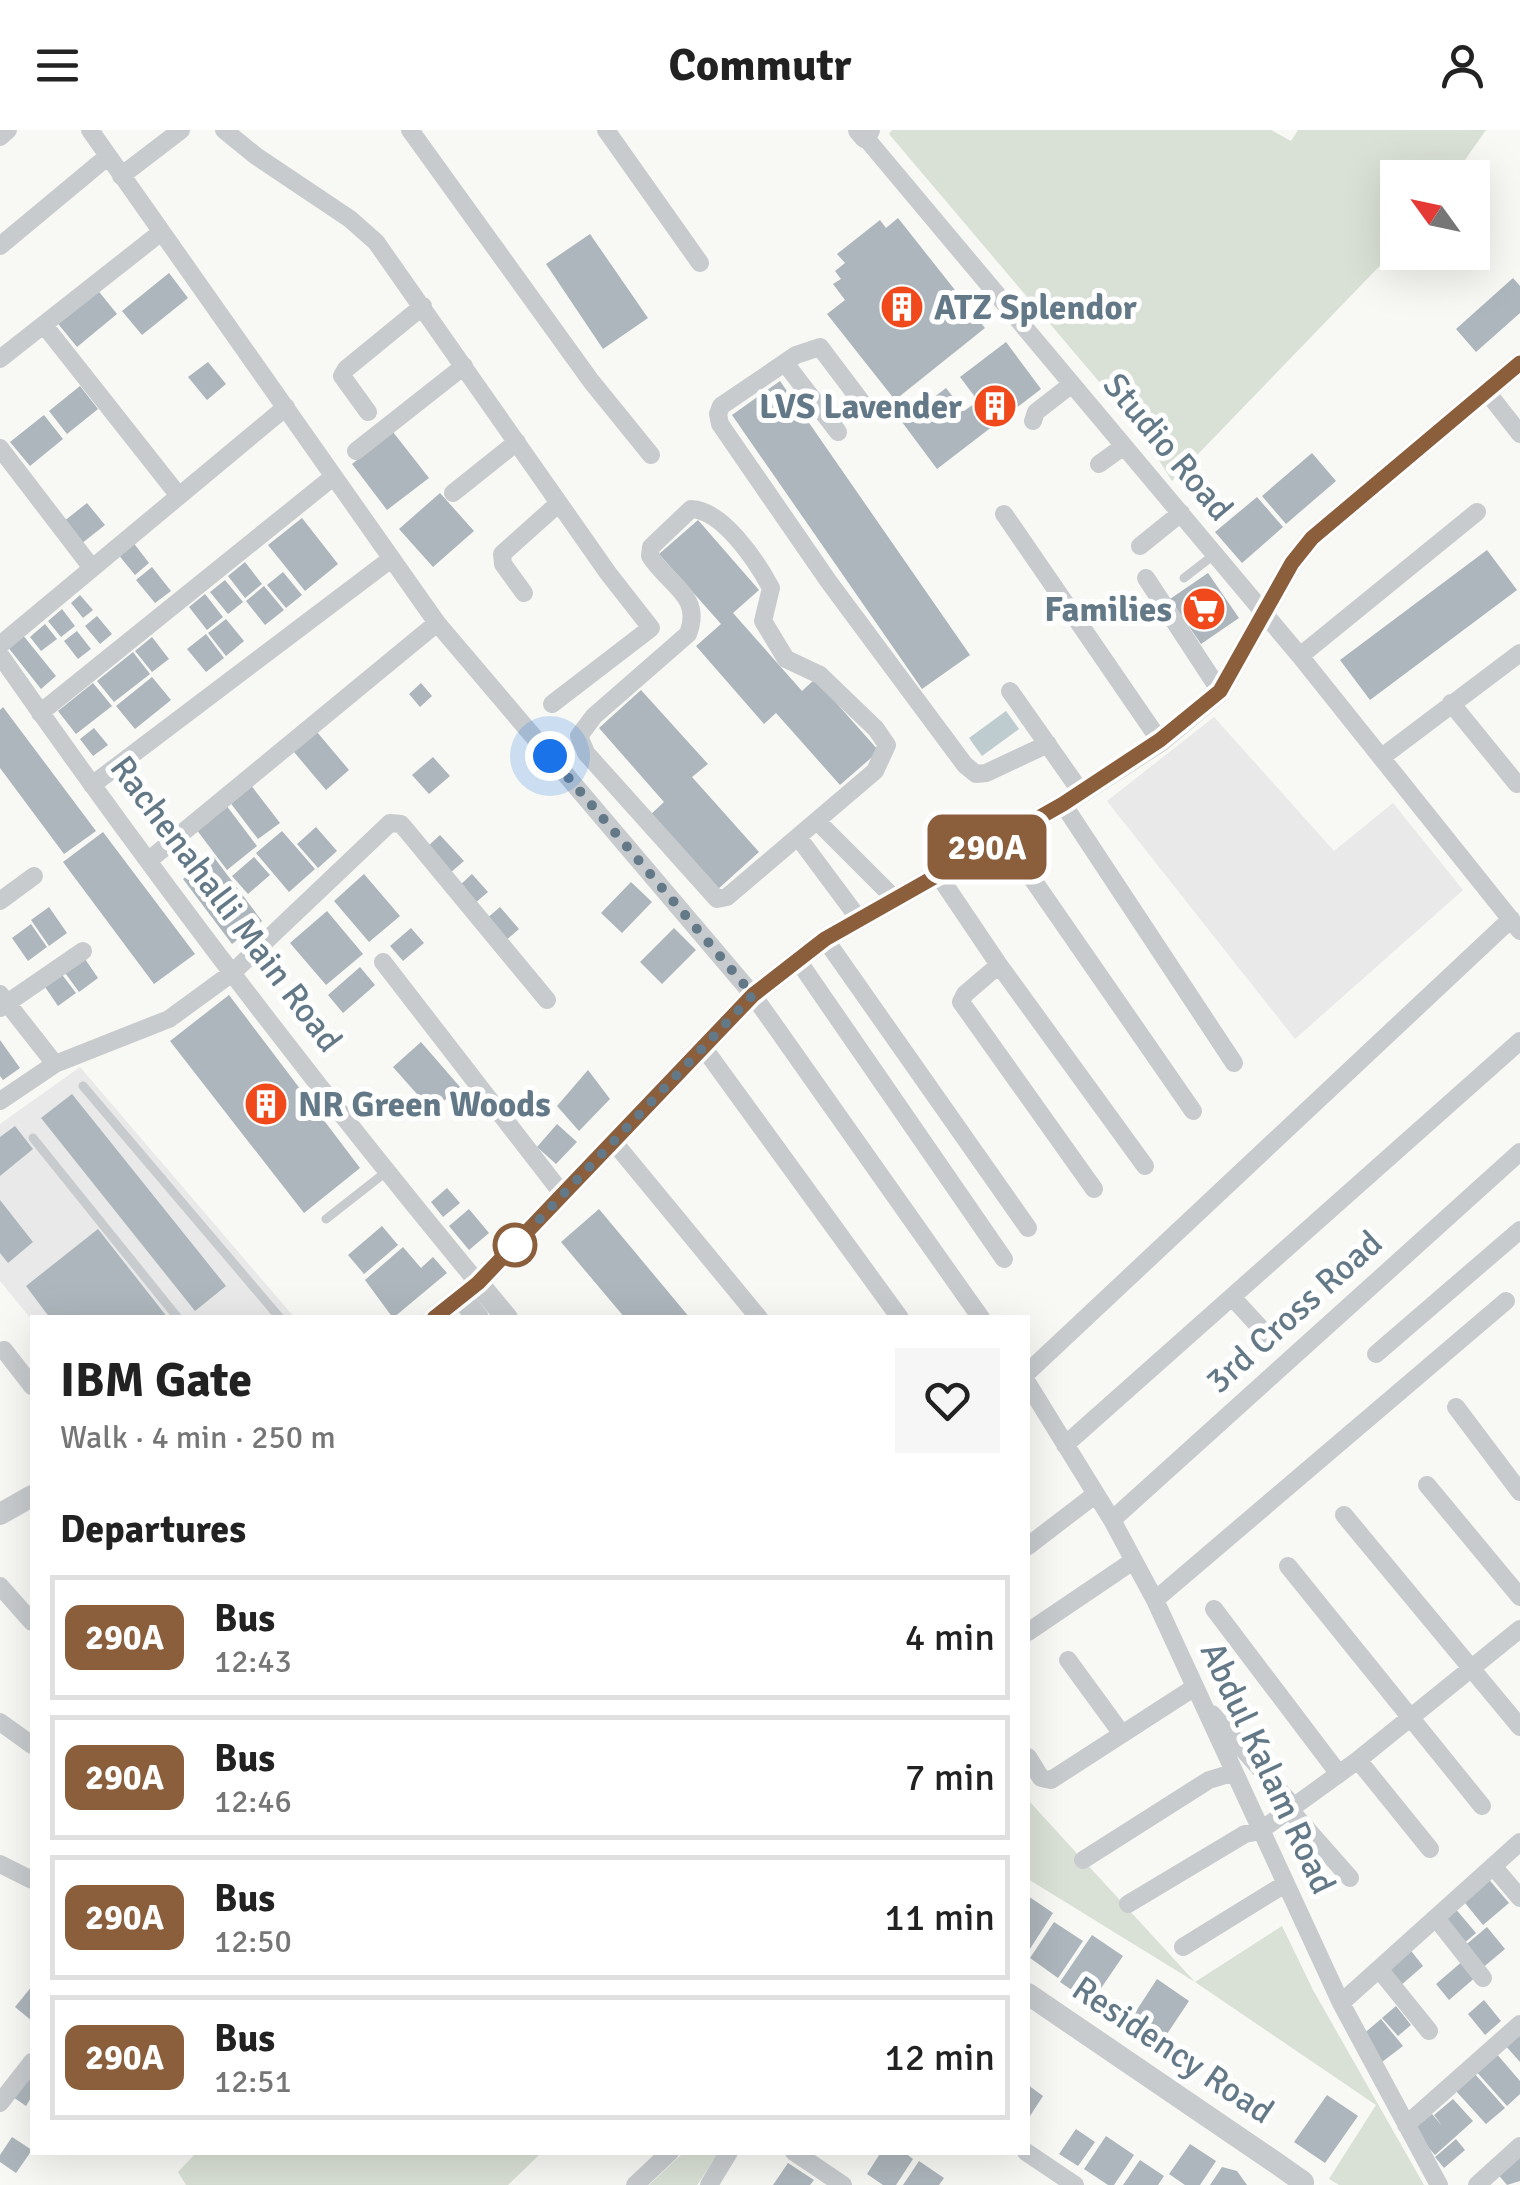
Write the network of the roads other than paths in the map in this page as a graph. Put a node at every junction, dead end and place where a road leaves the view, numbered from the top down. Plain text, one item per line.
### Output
1 (8, 130) edge
2 (90, 130) edge
3 (181, 130) edge
4 (224, 130) edge
5 (410, 130) edge
6 (606, 130) edge
7 (864, 132) edge
8 (0, 137) edge
9 (107, 157) junction
10 (120, 176) junction
11 (160, 232) junction
12 (0, 246) edge
13 (700, 263) dead end
14 (423, 306) junction
15 (44, 324) junction
16 (0, 359) edge
17 (785, 362) junction
18 (1520, 363) edge
19 (464, 366) junction
20 (1072, 384) junction
21 (1487, 392) junction
22 (286, 407) junction
23 (858, 407) dead end
24 (368, 412) dead end
25 (1033, 421) dead end
26 (838, 432) dead end
27 (1520, 434) edge
28 (517, 442) junction
29 (1124, 446) junction
30 (0, 448) edge
31 (356, 451) dead end
32 (651, 455) dead end
33 (1099, 464) dead end
34 (334, 477) junction
35 (452, 493) dead end
36 (179, 496) junction
37 (559, 503) junction
38 (1478, 512) dead end
39 (1180, 513) junction
40 (1004, 514) dead end
41 (1140, 546) dead end
42 (1215, 554) junction
43 (391, 559) junction
44 (92, 568) junction
45 (1146, 578) dead end
46 (1184, 578) dead end
47 (524, 592) dead end
48 (1264, 617) junction
49 (437, 623) junction
50 (0, 645) edge
51 (0, 656) edge
52 (1300, 656) junction
53 (1519, 657) edge
54 (1010, 691) dead end
55 (1220, 691) junction
56 (552, 704) dead end
57 (1451, 704) junction
58 (40, 713) junction
59 (1160, 740) junction
60 (1048, 744) junction
61 (1382, 757) junction
62 (1517, 784) dead end
63 (92, 785) junction
64 (1072, 798) junction
65 (817, 820) junction
66 (798, 837) junction
67 (1004, 838) junction
68 (148, 861) junction
69 (937, 873) junction
70 (34, 876) dead end
71 (894, 898) junction
72 (0, 901) edge
73 (859, 919) junction
74 (1515, 925) edge
75 (825, 939) junction
76 (82, 951) dead end
77 (797, 958) junction
78 (383, 962) dead end
79 (999, 965) junction
80 (232, 973) junction
81 (753, 995) junction
82 (548, 1000) dead end
83 (2, 1001) edge
84 (1520, 1041) edge
85 (703, 1046) junction
86 (1234, 1063) dead end
87 (55, 1064) junction
88 (83, 1086) dead end
89 (0, 1101) edge
90 (1192, 1111) dead end
91 (33, 1138) dead end
92 (613, 1141) junction
93 (1520, 1152) edge
94 (1145, 1166) dead end
95 (386, 1172) junction
96 (1094, 1190) dead end
97 (564, 1196) junction
98 (326, 1218) dead end
99 (1028, 1228) dead end
100 (1520, 1230) edge
101 (1004, 1259) dead end
102 (470, 1290) junction
103 (1232, 1296) junction
104 (1506, 1301) dead end
105 (176, 1315) edge
106 (277, 1315) edge
107 (438, 1315) edge
108 (477, 1315) edge
109 (503, 1315) edge
110 (757, 1315) edge
111 (898, 1315) edge
112 (979, 1315) edge
113 (1266, 1334) dead end
114 (4, 1350) dead end
115 (1376, 1354) dead end
116 (1030, 1370) edge
117 (30, 1383) edge
118 (1030, 1387) edge
119 (1456, 1406) dead end
120 (1065, 1445) junction
121 (1427, 1485) dead end
122 (1520, 1492) edge
123 (1096, 1494) junction
124 (30, 1501) edge
125 (0, 1514) edge
126 (1344, 1516) dead end
127 (1112, 1520) junction
128 (1030, 1544) edge
129 (1133, 1560) junction
130 (1288, 1566) dead end
131 (0, 1586) edge
132 (1520, 1597) edge
133 (1154, 1600) junction
134 (1214, 1609) dead end
135 (30, 1620) edge
136 (1520, 1629) edge
137 (1030, 1631) edge
138 (1068, 1660) dead end
139 (1472, 1667) junction
140 (1198, 1694) junction
141 (1410, 1720) junction
142 (0, 1722) edge
143 (1520, 1726) edge
144 (1122, 1734) junction
145 (30, 1744) edge
146 (1030, 1760) edge
147 (1358, 1760) junction
148 (1232, 1772) junction
149 (1338, 1774) junction
150 (1482, 1806) dead end
151 (1291, 1808) junction
152 (1260, 1831) junction
153 (1520, 1842) edge
154 (1430, 1848) dead end
155 (1083, 1860) dead end
156 (30, 1863) edge
157 (2, 1866) edge
158 (1493, 1866) junction
159 (1350, 1878) dead end
160 (30, 1879) edge
161 (1284, 1884) junction
162 (1520, 1898) edge
163 (1128, 1904) dead end
164 (1436, 1918) junction
165 (1182, 1948) dead end
166 (1379, 1969) junction
167 (1483, 1978) dead end
168 (1030, 1995) edge
169 (1341, 2004) junction
170 (1520, 2024) edge
171 (1428, 2030) dead end
172 (30, 2065) edge
173 (0, 2103) edge
174 (1406, 2125) junction
175 (1520, 2146) edge
176 (667, 2155) edge
177 (727, 2155) edge
178 (798, 2155) edge
179 (1030, 2155) edge
180 (1279, 2164) junction
181 (1304, 2184) edge
182 (635, 2185) edge
183 (708, 2185) edge
184 (843, 2185) edge
185 (1075, 2185) edge
186 (1265, 2185) edge
187 (1440, 2185) edge
188 (1477, 2185) edge

1 - 8 street
2 - 9 street
3 - 10 street
4 - 14 street
5 - 32 street
6 - 13 street
7 - 20 street, Studio Road
9 - 10 street
9 - 12 street
10 - 11 street
11 - 15 street
11 - 22 street
14 - 19 street
14 - 24 street
15 - 16 street
15 - 36 street
17 - 23 street
17 - 26 street
17 - 60 street
18 - 21 street
19 - 28 street
19 - 31 street
20 - 25 street
20 - 29 street, Studio Road
21 - 27 street
21 - 48 street
22 - 34 street
22 - 36 street
28 - 35 street
28 - 37 street
29 - 33 street
29 - 39 street, Studio Road
30 - 44 street
34 - 43 street
34 - 58 street
36 - 44 street
37 - 47 street
37 - 56 street
38 - 52 street
39 - 41 street
39 - 42 street, Studio Road
40 - 59 street
42 - 46 lane
42 - 48 street, Studio Road
43 - 49 street
43 - 63 street
44 - 50 street
45 - 55 street
48 - 52 street, Studio Road
48 - 55 street
49 - 68 street
49 - 81 street
51 - 58 street, Rachenahalli Main Road
52 - 61 street, Studio Road
53 - 57 street
54 - 60 street
55 - 59 street
57 - 61 street
57 - 62 street
58 - 63 street, Rachenahalli Main Road
59 - 64 street
60 - 64 street
61 - 74 street, Studio Road
63 - 68 street, Rachenahalli Main Road
64 - 67 street
64 - 86 street
65 - 66 street
65 - 66 street
65 - 71 street
66 - 73 street
67 - 69 street
67 - 90 street
68 - 80 street, Rachenahalli Main Road
69 - 71 street
69 - 79 street
70 - 72 street
71 - 73 street
73 - 75 street
74 - 116 street
75 - 77 street
75 - 99 street
76 - 83 street
77 - 81 street
77 - 101 street
78 - 97 street
79 - 94 street
79 - 96 street
80 - 82 street
80 - 87 street
80 - 95 street, Rachenahalli Main Road
81 - 85 street
81 - 112 street
83 - 87 street
84 - 103 street
85 - 92 street
85 - 111 street
87 - 89 street
88 - 106 lane
91 - 105 lane
92 - 97 street
92 - 110 street
93 - 127 street, 3rd Cross Road
95 - 98 lane
95 - 102 street, Rachenahalli Main Road
97 - 102 street
100 - 115 street
102 - 107 street
102 - 108 street
102 - 109 street
103 - 113 street
103 - 120 street
104 - 133 street
114 - 117 street
118 - 120 street, Abdul Kalam Road
119 - 122 street
120 - 123 street, Abdul Kalam Road
121 - 132 street
123 - 127 street, Abdul Kalam Road
123 - 128 street
124 - 125 street
126 - 139 street
127 - 129 street, Abdul Kalam Road
129 - 133 street, Abdul Kalam Road
129 - 137 street
130 - 141 street
131 - 135 street
133 - 140 street, Abdul Kalam Road
134 - 149 street
136 - 139 street
138 - 144 street
139 - 141 street
139 - 143 street
140 - 144 street
140 - 148 street, Abdul Kalam Road
140 - 151 street
141 - 147 street
141 - 150 street
142 - 145 street
144 - 146 street
147 - 149 street
147 - 154 street
148 - 152 street, Abdul Kalam Road
148 - 155 street
149 - 151 street
151 - 152 street
151 - 159 street
152 - 161 street, Abdul Kalam Road
152 - 163 street
153 - 158 street
156 - 157 street
157 - 160 street
158 - 162 street
158 - 164 street
161 - 165 street
161 - 169 street, Abdul Kalam Road
164 - 166 street
164 - 167 street
166 - 169 street
166 - 171 street
168 - 180 street, Residency Road
169 - 174 street, Abdul Kalam Road
170 - 174 street
172 - 173 street
174 - 187 street, Abdul Kalam Road
175 - 188 street
176 - 182 street
177 - 183 street
178 - 184 street
179 - 185 street
180 - 181 street, Residency Road
180 - 186 street, Residency Road

